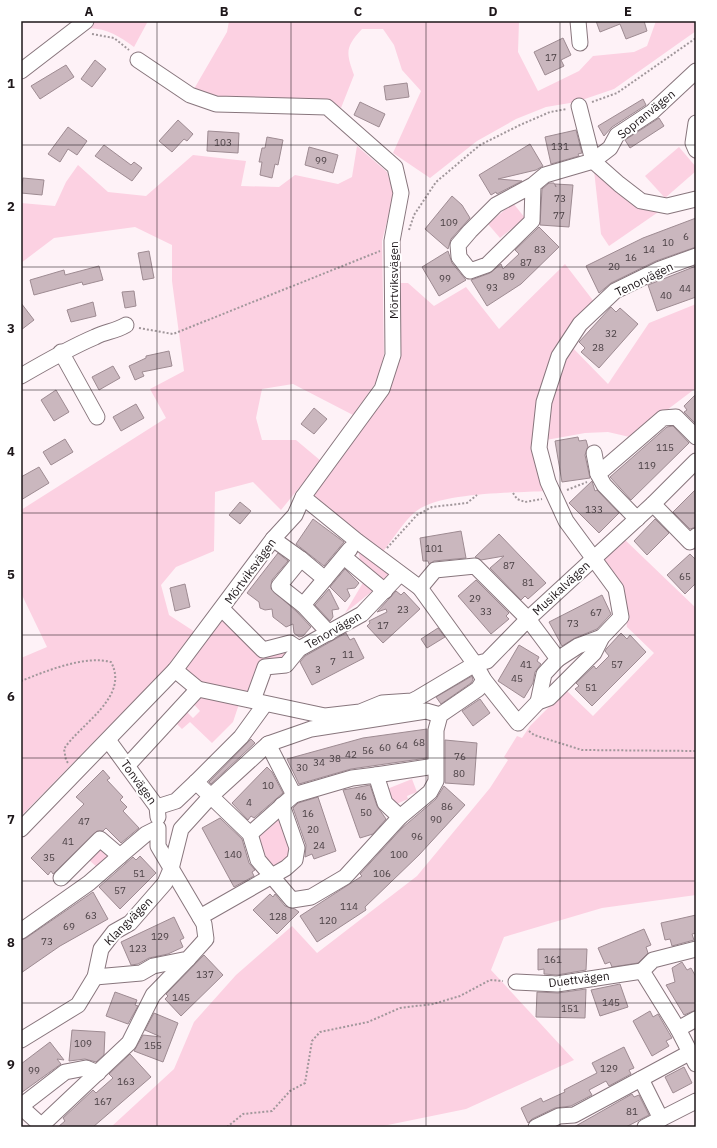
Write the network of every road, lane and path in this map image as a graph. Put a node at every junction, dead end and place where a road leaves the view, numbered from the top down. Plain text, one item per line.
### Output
1 (86, 21) edge
2 (578, 21) edge
3 (71, 32) junction
4 (696, 38) edge
5 (580, 44) dead end
6 (138, 60) joint
7 (21, 71) edge
8 (696, 71) edge
9 (579, 106) junction
10 (696, 123) edge
11 (696, 150) edge
12 (593, 161) junction
13 (533, 186) junction
14 (696, 199) edge
15 (407, 236) dead end
16 (392, 241) junction
17 (696, 256) edge
18 (126, 325) joint
19 (61, 352) junction
20 (21, 376) edge
21 (97, 417) dead end
22 (696, 436) edge
23 (594, 453) dead end
24 (696, 461) edge
25 (598, 474) junction
26 (477, 495) dead end
27 (303, 497) junction
28 (653, 504) junction
29 (637, 519) junction
30 (273, 538) junction
31 (357, 541) junction
32 (694, 543) edge
33 (344, 557) junction
34 (378, 558) junction
35 (594, 558) junction
36 (301, 559) junction
37 (400, 574) junction
38 (325, 579) junction
39 (420, 588) junction
40 (385, 591) junction
41 (303, 606) junction
42 (222, 609) junction
43 (528, 619) junction
44 (328, 633) junction
45 (602, 638) junction
46 (299, 649) junction
47 (262, 650) joint
48 (558, 659) junction
49 (475, 664) junction
50 (175, 670) junction
51 (484, 680) junction
52 (21, 681) edge
53 (198, 689) junction
54 (418, 698) junction
55 (259, 702) junction
56 (538, 702) junction
57 (433, 713) junction
58 (518, 723) junction
59 (108, 740) junction
60 (268, 744) junction
61 (696, 751) edge
62 (127, 766) junction
63 (435, 766) junction
64 (77, 772) junction
65 (376, 775) junction
66 (196, 782) junction
67 (294, 794) junction
68 (211, 796) junction
69 (282, 805) junction
70 (157, 807) junction
71 (400, 817) junction
72 (158, 828) junction
73 (21, 829) edge
74 (250, 834) junction
75 (120, 856) junction
76 (71, 867) junction
77 (171, 869) junction
78 (273, 876) junction
79 (60, 878) dead end
80 (90, 883) junction
81 (200, 917) junction
82 (21, 931) edge
83 (696, 949) edge
84 (188, 959) junction
85 (642, 971) junction
86 (95, 977) junction
87 (516, 982) joint
88 (696, 1019) edge
89 (678, 1029) junction
90 (21, 1040) edge
91 (692, 1059) edge
92 (98, 1073) junction
93 (640, 1079) junction
94 (696, 1101) edge
95 (21, 1106) edge
96 (661, 1119) junction
97 (42, 1126) edge
98 (227, 1127) edge
99 (536, 1127) edge
100 (645, 1127) edge

1 - 3 street
2 - 5 street
3 - 6 path
3 - 7 street
4 - 9 path
6 - 16 street, Mörtviksvägen
8 - 12 street, Sopranvägen
9 - 12 street
9 - 15 path
10 - 11 street
12 - 13 street, Sopranvägen
12 - 14 street
13 - 13 street, Sopranvägen
16 - 18 path
16 - 27 street, Mörtviksvägen
17 - 35 street, Tenorvägen
18 - 19 street
19 - 20 street
19 - 21 street
22 - 25 street
23 - 25 street
24 - 28 street
25 - 29 street
26 - 34 path
27 - 30 street, Mörtviksvägen
27 - 31 street
28 - 29 street
28 - 32 street
29 - 35 street
30 - 36 street
30 - 42 street, Mörtviksvägen
31 - 33 street
31 - 34 street
33 - 38 street
33 - 40 street
34 - 37 street
35 - 43 street, Musikalvägen
35 - 45 street, Musikalvägen
36 - 38 street
36 - 41 street
37 - 39 street
37 - 40 street, Tenorvägen
38 - 41 street
39 - 43 street, Musikalvägen
39 - 49 street
40 - 44 street, Tenorvägen
41 - 44 street
42 - 47 street, Mörtviksvägen
42 - 50 street, Mörtviksvägen
43 - 48 street, Musikalvägen
43 - 49 street, Musikalvägen
44 - 46 street, Tenorvägen
45 - 48 street, Musikalvägen
45 - 56 street, Musikalvägen
46 - 47 street, Tenorvägen
46 - 55 street, Tenorvägen
48 - 56 street, Musikalvägen
49 - 51 street
49 - 54 street, Musikalvägen
50 - 53 street, Musikalvägen
50 - 59 street, Mörtviksvägen
51 - 57 street
51 - 58 street
52 - 64 path
53 - 55 street, Musikalvägen
53 - 62 street
54 - 55 street, Musikalvägen
54 - 57 street
55 - 66 street
56 - 58 street, Musikalvägen
57 - 60 street
57 - 63 street
58 - 61 path
59 - 62 street, Tonvägen
59 - 64 street, Mörtviksvägen
60 - 67 street
60 - 68 street
62 - 70 street, Tonvägen
63 - 65 street
63 - 71 street
64 - 73 street, Mörtviksvägen
65 - 67 street
65 - 71 street
66 - 68 street
66 - 70 street
67 - 69 street
68 - 74 street
68 - 77 street
69 - 74 street
69 - 78 street
70 - 72 street, Tonvägen
71 - 78 street
72 - 75 street
72 - 77 street
74 - 78 street
75 - 76 street
75 - 80 street
76 - 79 street
76 - 80 street
77 - 81 street
77 - 86 street, Klangvägen
78 - 81 street
80 - 82 street
81 - 84 street
83 - 85 street, Duettvägen
84 - 86 street
84 - 92 street
85 - 87 street, Duettvägen
85 - 89 street
86 - 90 street, Klangvägen
87 - 98 path
88 - 89 street
89 - 91 street
91 - 93 street
92 - 95 street
92 - 97 street
93 - 96 street
93 - 99 street
94 - 96 street
95 - 97 street
96 - 100 street

